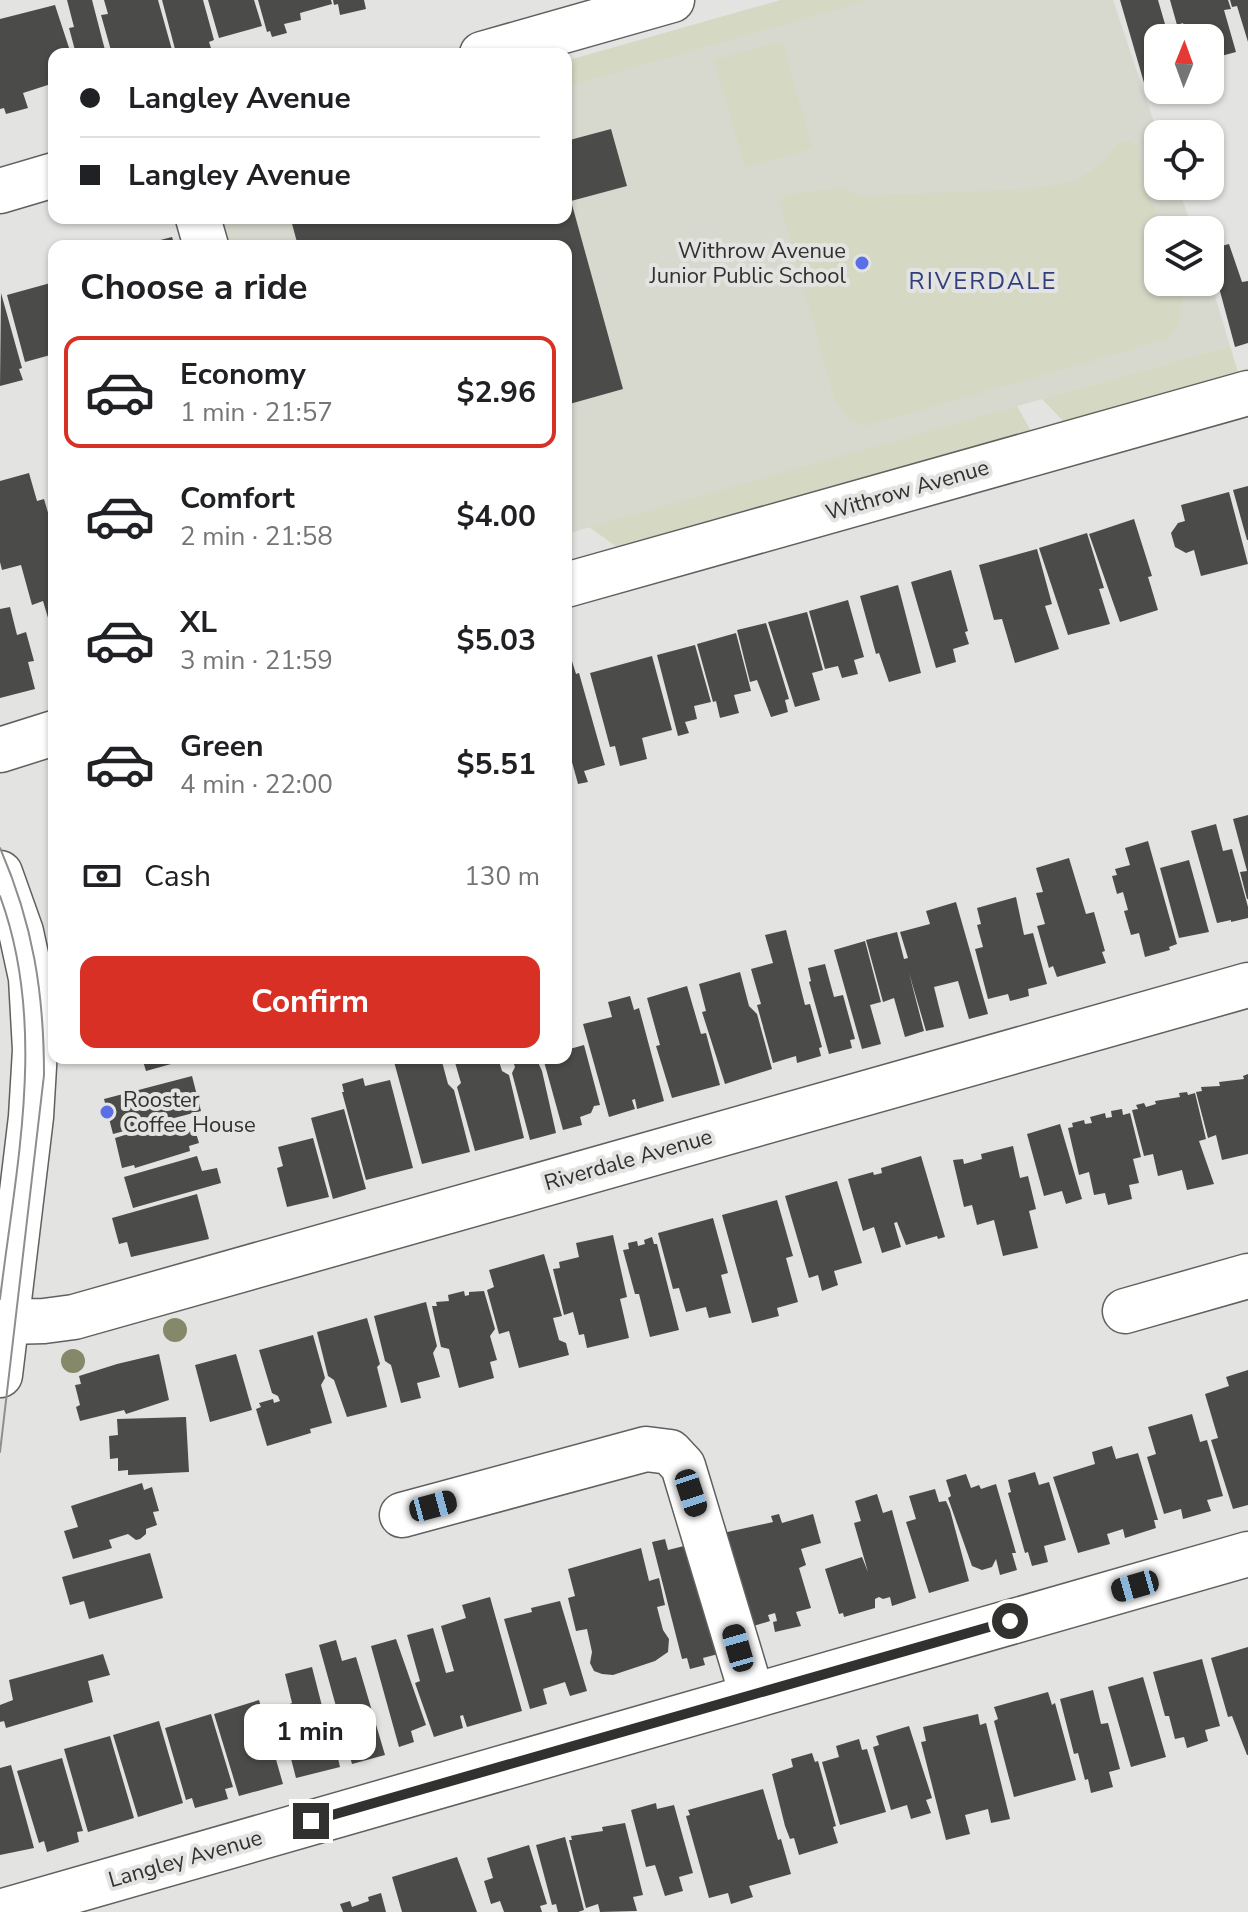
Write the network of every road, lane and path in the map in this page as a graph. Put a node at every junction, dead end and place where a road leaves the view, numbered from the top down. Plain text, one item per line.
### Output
1 (672, 0) edge
2 (503, 48) edge
3 (48, 177) edge
4 (0, 191) edge
5 (1248, 393) edge
6 (572, 583) edge
7 (48, 735) edge
8 (0, 750) edge
9 (0, 873) edge
10 (1248, 985) edge
11 (1248, 1276) edge
12 (1125, 1311) dead end
13 (6, 1322) junction
14 (0, 1375) edge
15 (402, 1515) dead end
16 (1248, 1554) edge
17 (752, 1695) junction
18 (0, 1912) edge

1 - 2 street
3 - 4 street
5 - 6 street, Withrow Avenue
7 - 8 street
9 - 13 street
10 - 13 street, Riverdale Avenue
11 - 12 street
13 - 14 street
15 - 17 street
16 - 17 street, Langley Avenue
17 - 18 street, Langley Avenue

